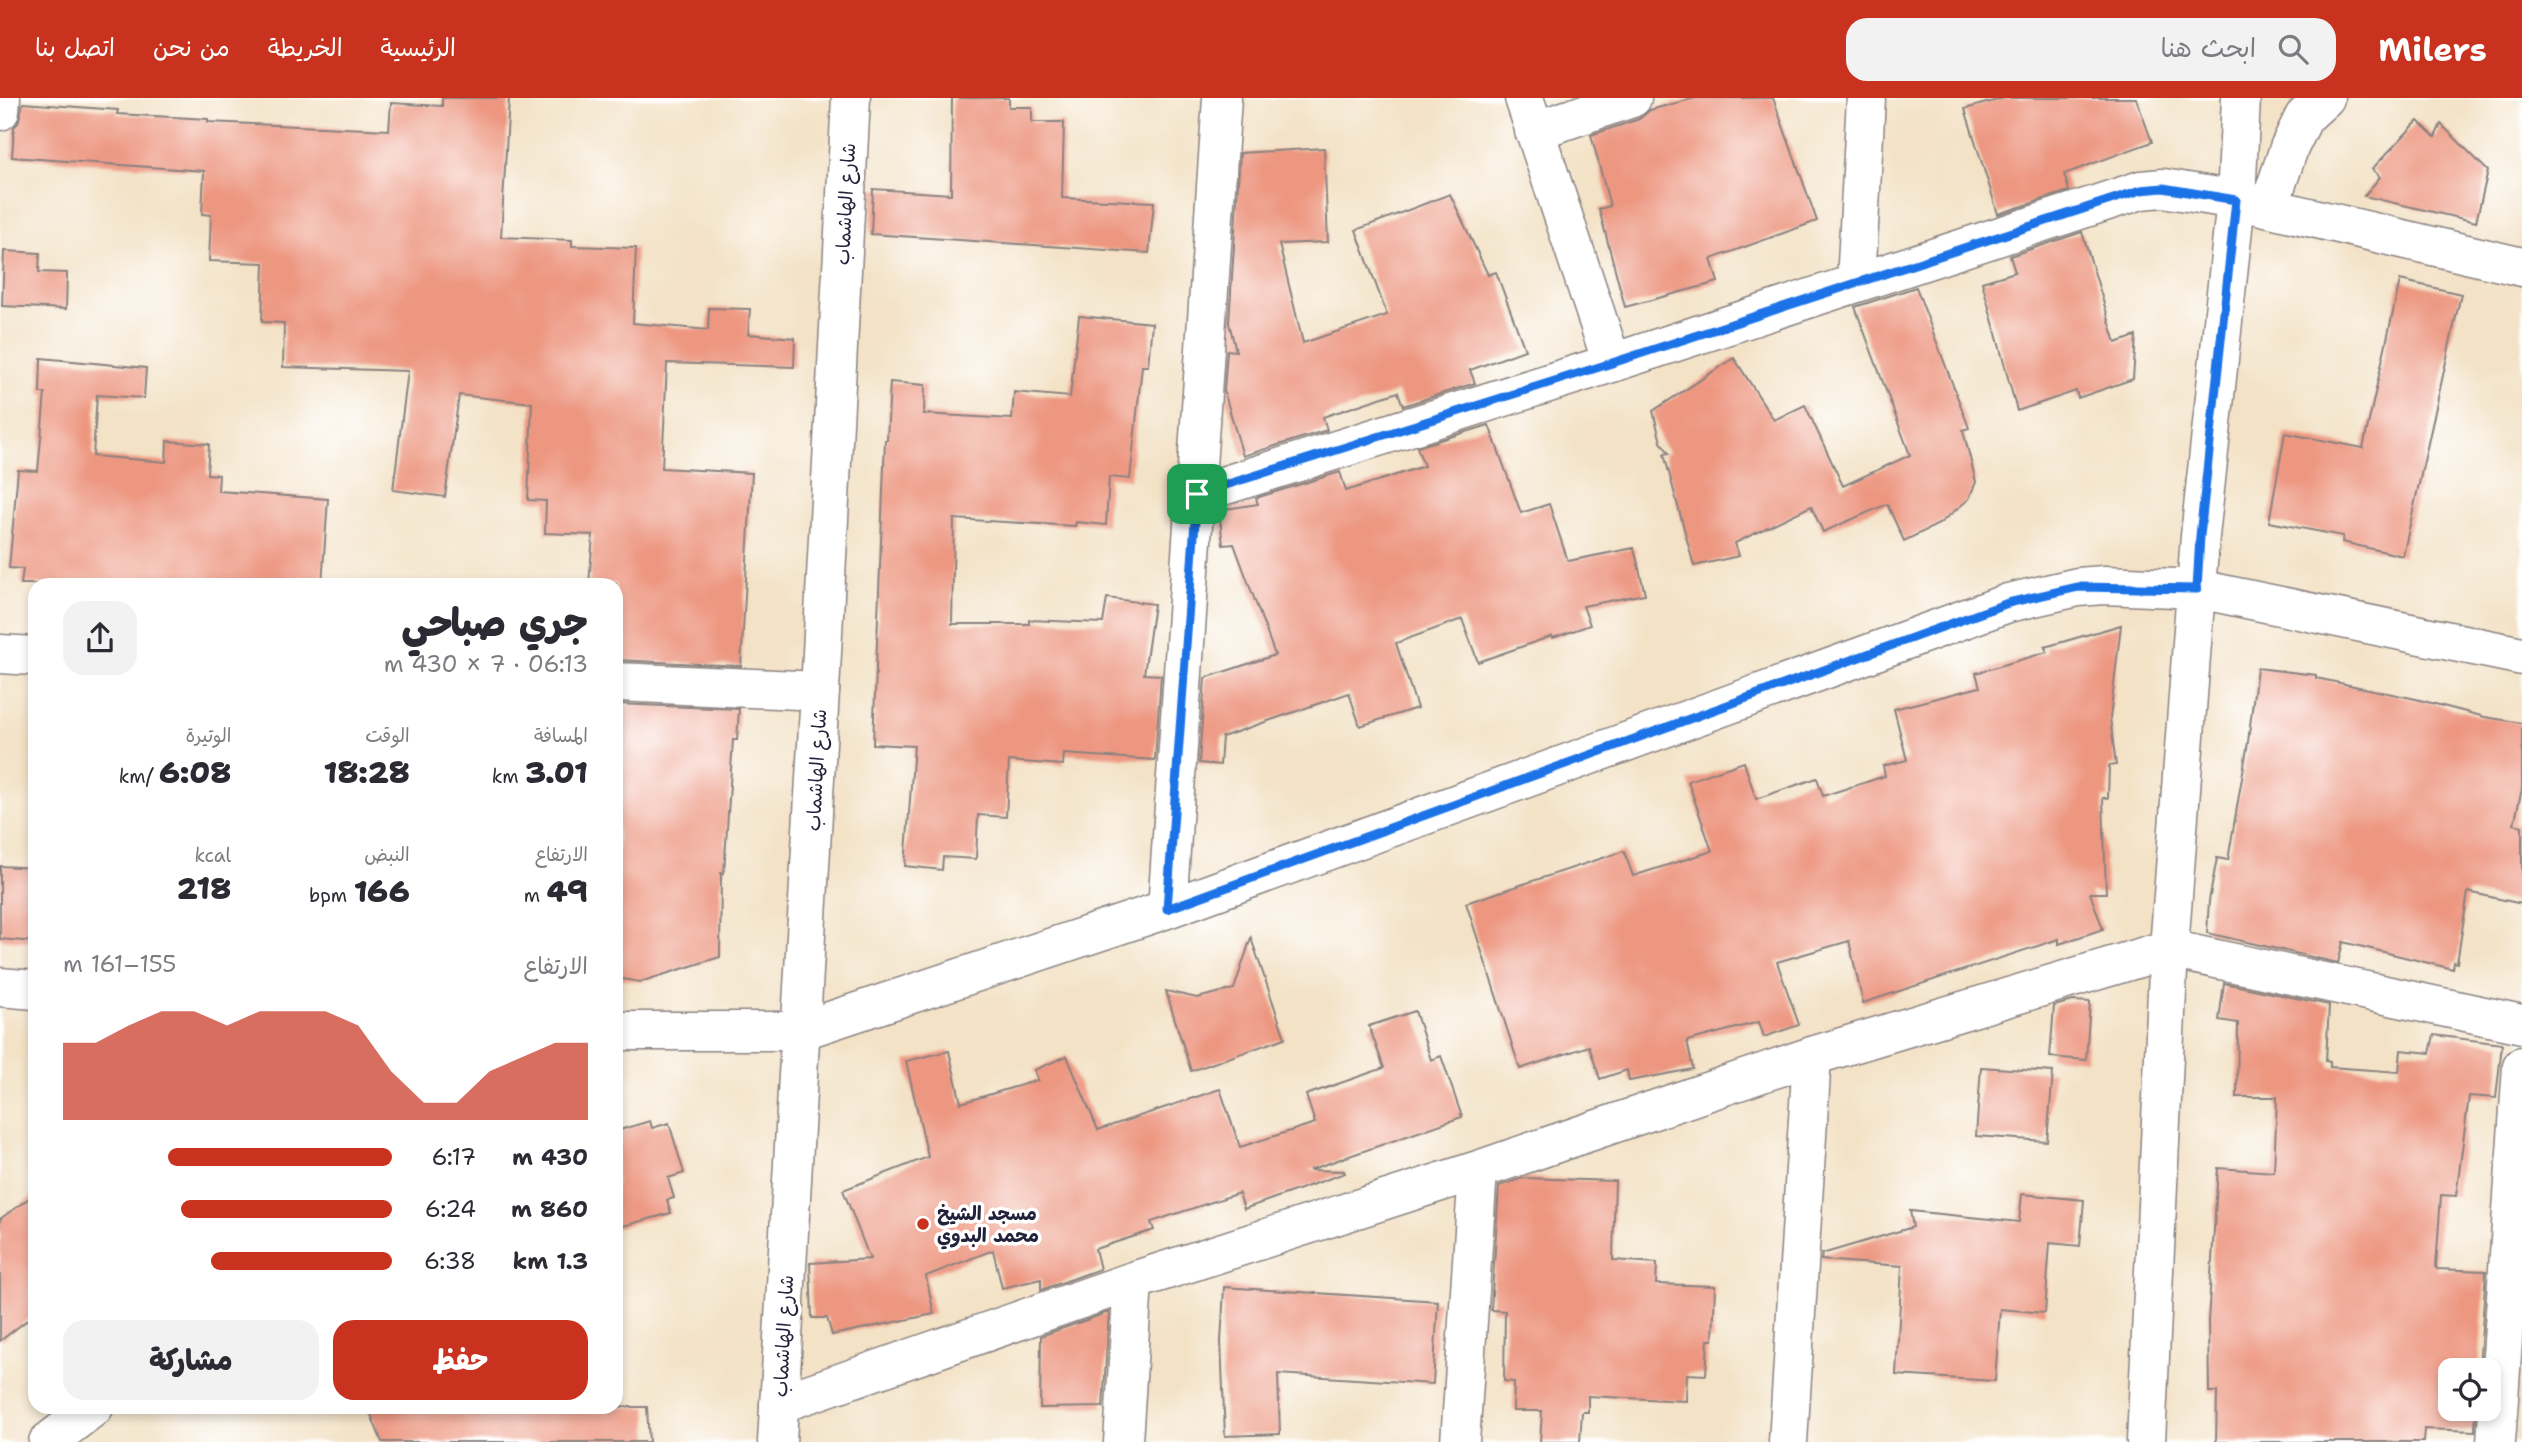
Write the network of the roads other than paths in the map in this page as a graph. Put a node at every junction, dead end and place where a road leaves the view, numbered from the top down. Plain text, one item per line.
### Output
1 (1, 98) edge
2 (850, 98) edge
3 (1222, 98) edge
4 (1632, 98) edge
5 (1866, 98) edge
6 (2241, 98) edge
7 (2325, 98) edge
8 (0, 111) edge
9 (1529, 114) edge
10 (2253, 204) junction
11 (2522, 267) edge
12 (1856, 282) junction
13 (1612, 363) junction
14 (1197, 494) junction
15 (2197, 589) junction
16 (0, 654) edge
17 (28, 656) edge
18 (2522, 656) edge
19 (623, 682) edge
20 (820, 691) junction
21 (1167, 909) junction
22 (2169, 949) junction
23 (0, 987) edge
24 (28, 989) edge
25 (2522, 1024) edge
26 (623, 1031) edge
27 (800, 1031) junction
28 (1812, 1056) junction
29 (2522, 1066) edge
30 (1478, 1170) junction
31 (1133, 1281) junction
32 (779, 1404) junction
33 (85, 1414) edge
34 (48, 1442) edge
35 (777, 1442) edge
36 (1123, 1442) edge
37 (1461, 1442) edge
38 (1788, 1442) edge
39 (2146, 1442) edge
40 (2496, 1442) edge

1 - 8 street
2 - 20 street, شارع الهاشماب
3 - 14 street
4 - 9 street
5 - 12 street
6 - 10 street
7 - 10 street
9 - 13 street
10 - 11 street
10 - 12 street
10 - 15 street
12 - 13 street
13 - 14 street
14 - 21 street
15 - 18 street
15 - 21 street
15 - 22 street
16 - 17 street
19 - 20 street
20 - 27 street, شارع الهاشماب
21 - 27 street
22 - 25 street
22 - 28 street
22 - 39 street
23 - 24 street
26 - 27 street
27 - 32 street, شارع الهاشماب
28 - 30 street
28 - 38 street
29 - 40 street
30 - 31 street
30 - 37 street
31 - 32 street
31 - 36 street
32 - 35 street, شارع الهاشماب
33 - 34 street

